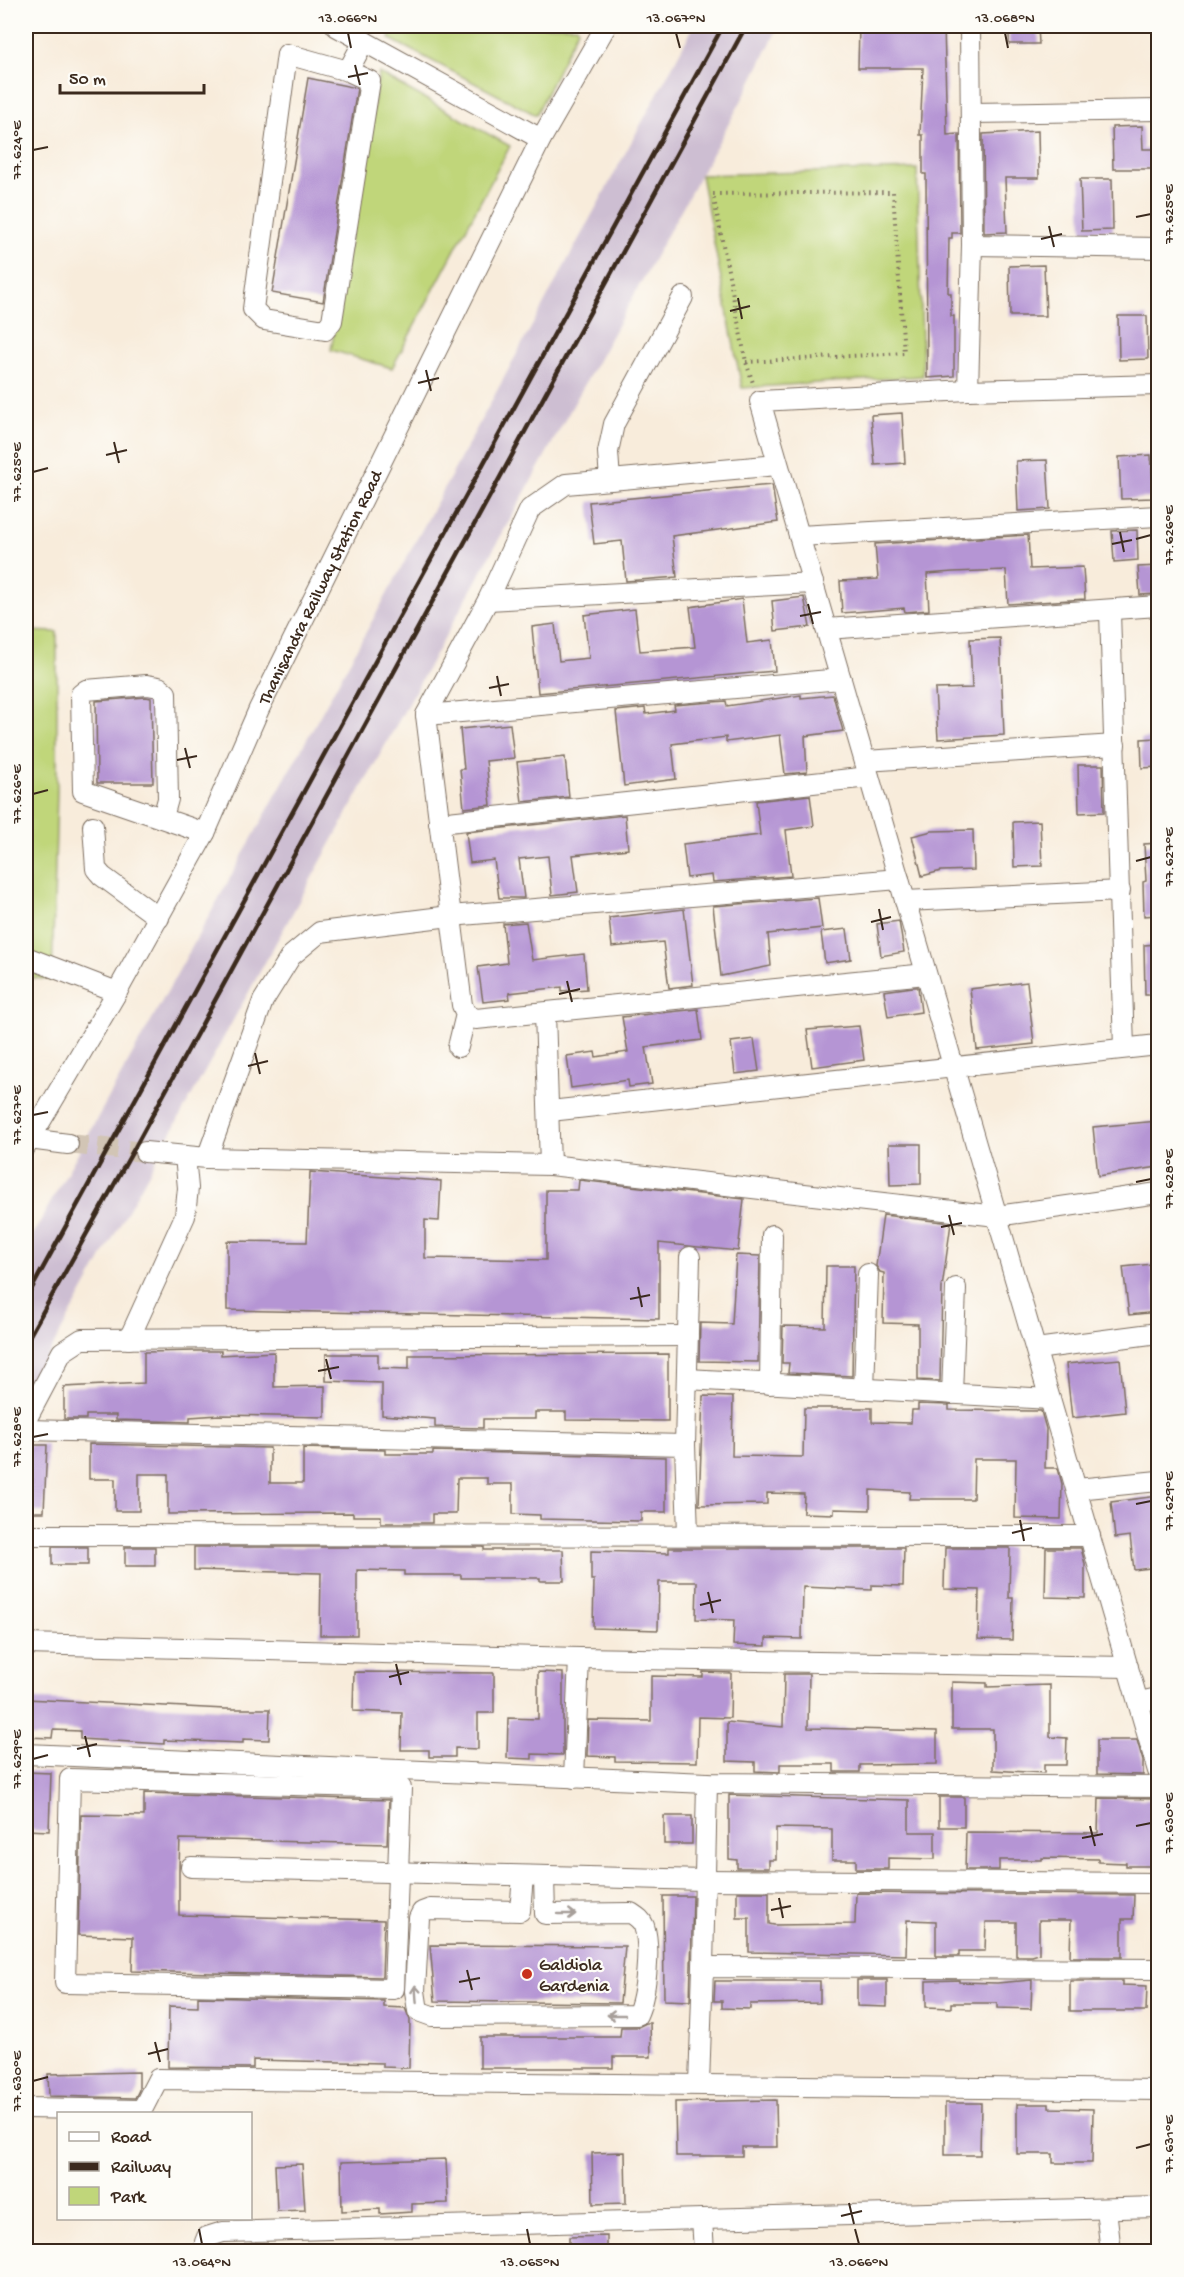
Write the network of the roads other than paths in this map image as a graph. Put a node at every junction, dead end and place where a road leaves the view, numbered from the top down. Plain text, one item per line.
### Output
1 (336, 26) edge
2 (606, 26) edge
3 (970, 26) edge
4 (364, 41) junction
5 (348, 71) junction
6 (1158, 111) edge
7 (971, 113) junction
8 (541, 138) junction
9 (972, 245) junction
10 (1158, 248) edge
11 (683, 297) dead end
12 (1158, 385) edge
13 (968, 390) junction
14 (778, 465) junction
15 (610, 480) junction
16 (1158, 516) edge
17 (799, 536) junction
18 (813, 583) junction
19 (488, 600) junction
20 (1158, 606) edge
21 (1110, 612) junction
22 (826, 629) junction
23 (841, 679) junction
24 (426, 715) junction
25 (1115, 745) junction
26 (867, 769) junction
27 (163, 817) junction
28 (439, 823) junction
29 (93, 826) dead end
30 (205, 833) junction
31 (899, 879) junction
32 (1120, 891) junction
33 (905, 901) junction
34 (450, 916) junction
35 (159, 918) junction
36 (26, 957) edge
37 (926, 974) junction
38 (117, 992) junction
39 (545, 1013) junction
40 (466, 1014) junction
41 (1158, 1045) edge
42 (458, 1047) dead end
43 (1124, 1048) junction
44 (954, 1069) junction
45 (550, 1111) junction
46 (27, 1142) edge
47 (68, 1144) tunnel mouth
48 (145, 1152) tunnel mouth
49 (185, 1156) junction
50 (207, 1158) junction
51 (550, 1165) junction
52 (1158, 1193) edge
53 (997, 1216) junction
54 (772, 1235) dead end
55 (690, 1257) dead end
56 (868, 1274) dead end
57 (956, 1288) dead end
58 (1158, 1333) edge
59 (688, 1336) junction
60 (129, 1339) junction
61 (1036, 1349) junction
62 (687, 1379) junction
63 (770, 1384) junction
64 (864, 1389) junction
65 (952, 1394) junction
66 (1050, 1399) junction
67 (26, 1420) edge
68 (26, 1430) edge
69 (685, 1445) junction
70 (1158, 1481) edge
71 (1077, 1489) junction
72 (687, 1534) junction
73 (26, 1535) edge
74 (1090, 1536) junction
75 (26, 1644) edge
76 (579, 1658) junction
77 (1128, 1666) junction
78 (1158, 1698) edge
79 (1139, 1702) junction
80 (26, 1754) edge
81 (1158, 1770) edge
82 (574, 1778) junction
83 (707, 1783) junction
84 (1158, 1787) edge
85 (191, 1868) dead end
86 (406, 1874) junction
87 (523, 1877) junction
88 (544, 1877) junction
89 (704, 1880) junction
90 (1158, 1883) edge
91 (703, 1967) junction
92 (1158, 1968) edge
93 (699, 2085) junction
94 (1158, 2090) edge
95 (26, 2108) edge
96 (1158, 2207) edge
97 (1106, 2209) junction
98 (702, 2219) junction
99 (207, 2252) edge
100 (704, 2252) edge
101 (1111, 2252) edge

1 - 4 street
2 - 8 street, Thanisandra Railway Station Road
3 - 7 street
4 - 5 street
4 - 8 street
5 - 5 street
6 - 7 street
7 - 9 street
8 - 30 street, Thanisandra Railway Station Road
9 - 10 street
9 - 13 street
11 - 15 street
12 - 13 street
13 - 14 street
14 - 15 street
14 - 17 street
15 - 19 street
16 - 17 street
17 - 18 street
18 - 19 street
18 - 22 street
19 - 24 street
20 - 21 street
21 - 22 street
21 - 25 street
22 - 23 street
23 - 24 street
23 - 26 street
24 - 28 street
25 - 26 street
25 - 32 street
26 - 28 street
26 - 31 street
27 - 27 street
27 - 30 street
28 - 34 street
29 - 35 street
30 - 35 street, Thanisandra Railway Station Road
31 - 33 street
31 - 34 street
32 - 33 street
32 - 43 street
33 - 37 street
34 - 40 street
34 - 50 street
35 - 38 street, Thanisandra Railway Station Road
36 - 38 street
37 - 39 street
37 - 44 street
38 - 46 street, Thanisandra Railway Station Road
39 - 40 street
39 - 45 street
40 - 42 street
41 - 43 street
43 - 44 street
44 - 45 street
44 - 53 street
45 - 51 street
46 - 47 street
48 - 49 street
49 - 50 street
49 - 60 street
50 - 51 street
51 - 53 street
52 - 53 street
53 - 61 street
54 - 63 street
55 - 59 street
56 - 64 street
57 - 65 street
58 - 61 street
59 - 60 street
59 - 62 street
60 - 67 street
61 - 66 street
62 - 63 street
62 - 69 street
63 - 64 street
64 - 65 street
65 - 66 street
66 - 71 street
68 - 69 street
69 - 72 street
70 - 71 street
71 - 74 street
72 - 73 street
72 - 74 street
74 - 77 street
75 - 76 street
76 - 77 street
76 - 82 street
77 - 79 street
78 - 79 street
79 - 81 street
80 - 82 street
82 - 83 street
83 - 84 street
83 - 89 street
85 - 86 street
86 - 86 street
86 - 87 street
87 - 88 street
88 -> 87 street
88 - 89 street
89 - 90 street
89 - 91 street
91 - 92 street
91 - 93 street
93 - 94 street
93 - 95 street
96 - 97 street
97 - 98 street
97 - 101 street
98 - 99 street
98 - 100 street

